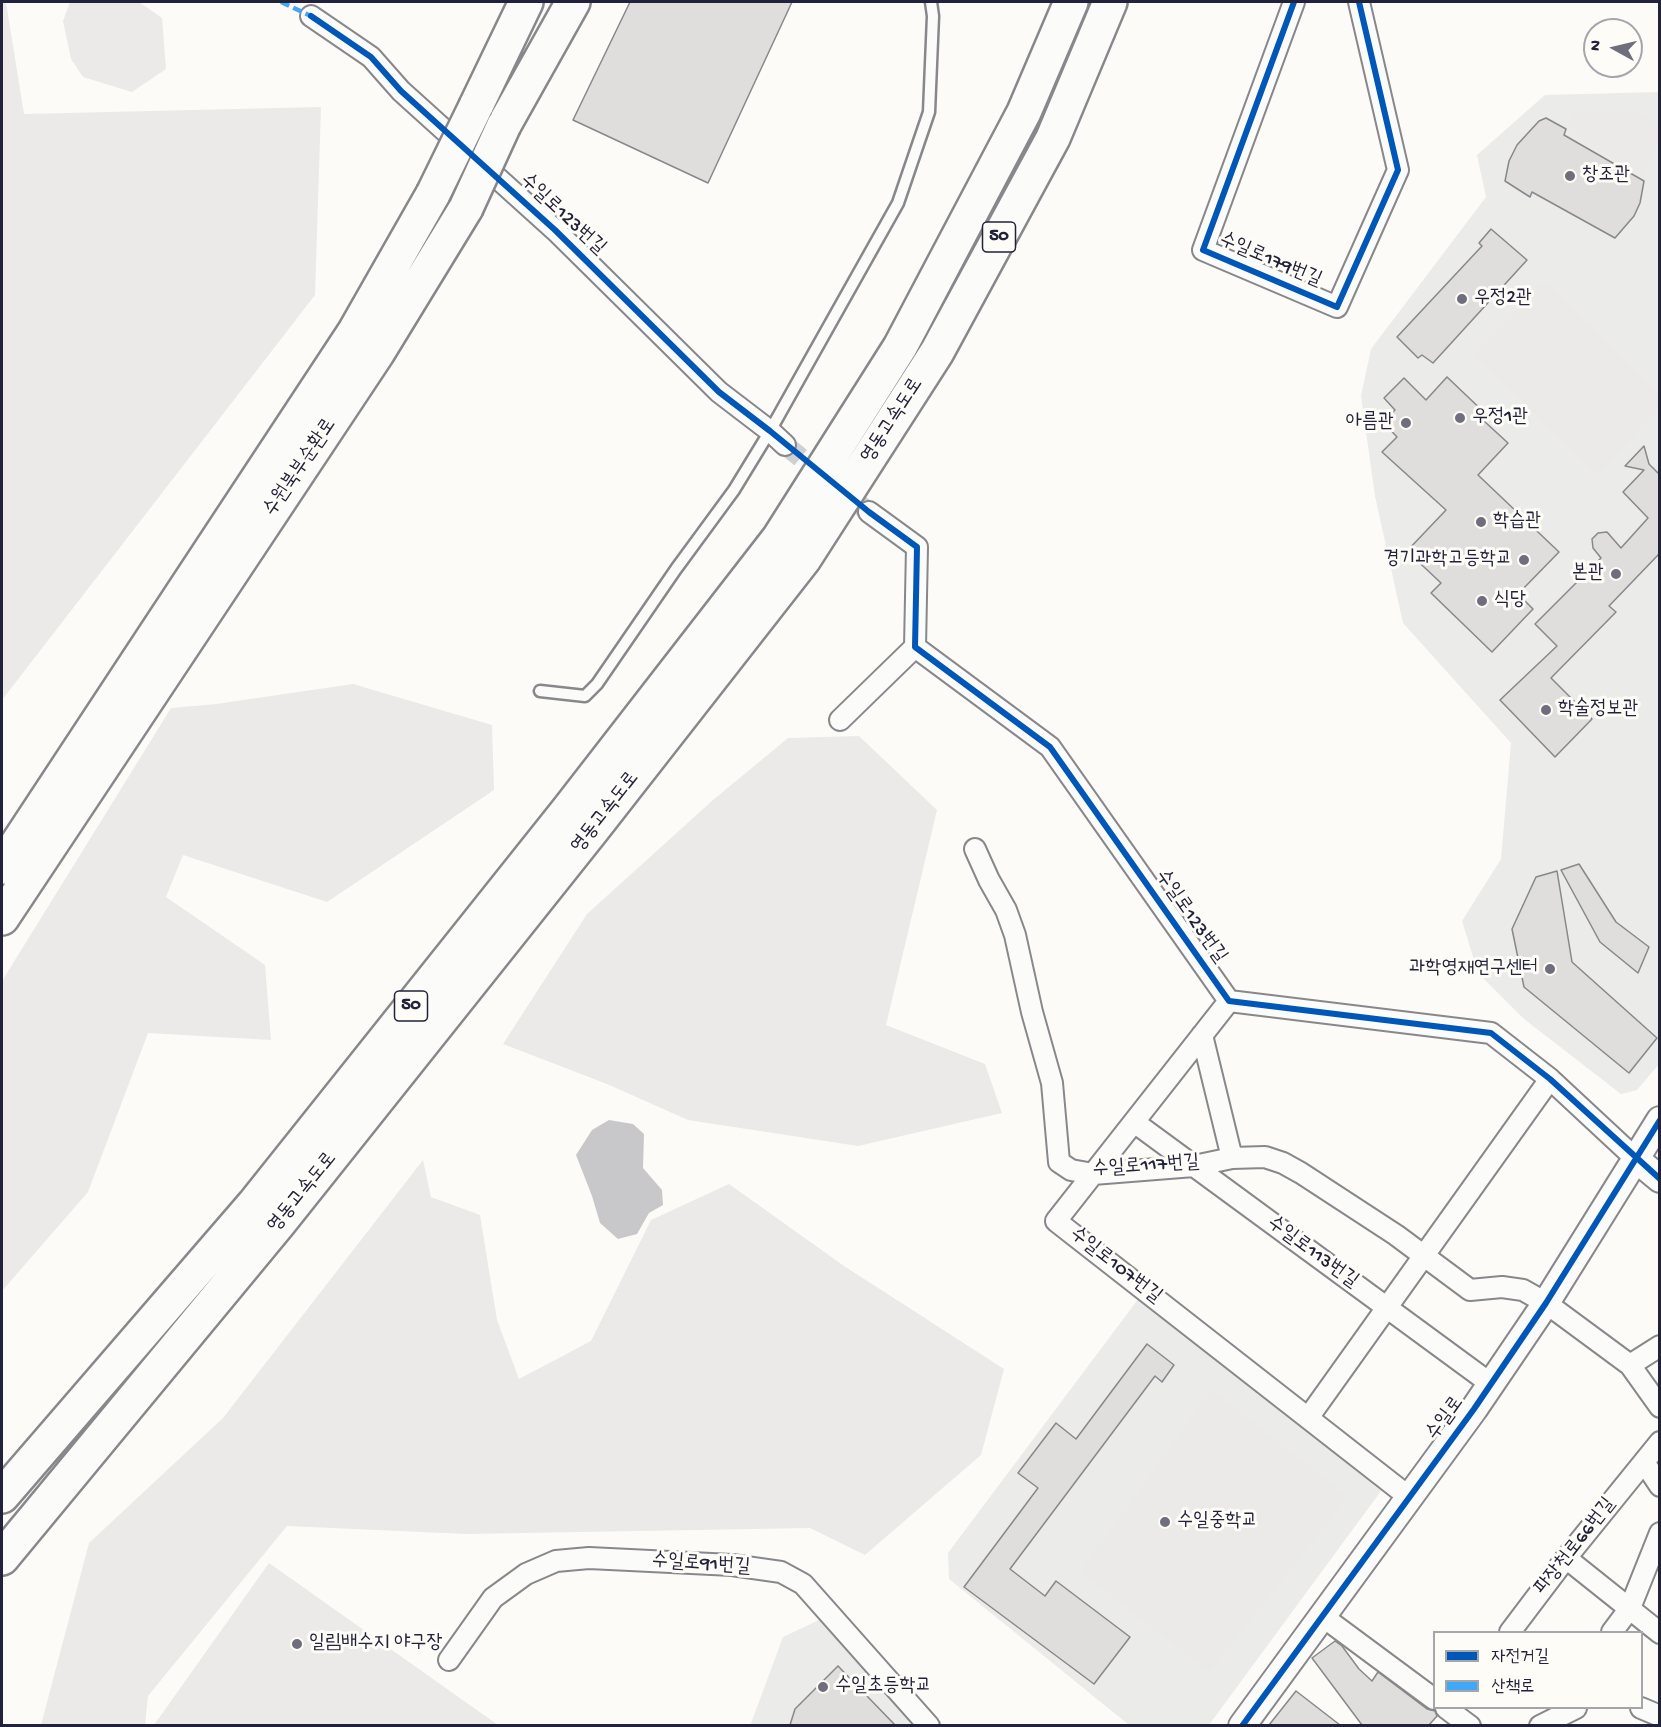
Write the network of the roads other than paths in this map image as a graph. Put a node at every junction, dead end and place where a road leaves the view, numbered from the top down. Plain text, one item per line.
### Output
1 (526, 2) edge
2 (573, 2) edge
3 (931, 2) edge
4 (1071, 2) edge
5 (1110, 2) edge
6 (1294, 2) edge
7 (1359, 2) edge
8 (311, 16) dead end
9 (770, 431) junction
10 (785, 445) tunnel mouth
11 (869, 512) tunnel mouth
12 (915, 647) junction
13 (540, 691) dead end
14 (840, 720) dead end
15 (975, 849) dead end
16 (2, 867) edge
17 (2, 918) edge
18 (1229, 1001) junction
19 (1202, 1035) junction
20 (1550, 1079) junction
21 (1659, 1120) edge
22 (1134, 1122) junction
23 (1232, 1158) junction
24 (1636, 1159) junction
25 (1194, 1166) junction
26 (1093, 1174) junction
27 (1659, 1179) edge
28 (1424, 1256) junction
29 (1546, 1303) junction
30 (1387, 1308) junction
31 (1659, 1346) edge
32 (1630, 1365) junction
33 (1491, 1384) junction
34 (1659, 1407) edge
35 (1308, 1418) junction
36 (1659, 1442) edge
37 (1644, 1462) junction
38 (1659, 1486) edge
39 (2, 1496) edge
40 (1409, 1497) junction
41 (1659, 1533) edge
42 (2, 1558) edge
43 (1566, 1558) junction
44 (1630, 1608) junction
45 (1322, 1616) junction
46 (1511, 1631) edge
47 (1613, 1631) edge
48 (1659, 1633) edge
49 (449, 1660) dead end
50 (1433, 1698) edge
51 (1643, 1708) edge
52 (1572, 1709) edge
53 (1448, 1713) edge
54 (1659, 1716) edge
55 (929, 1725) edge
56 (1242, 1725) edge
57 (1470, 1725) edge
58 (1540, 1725) edge

1 - 16 highway, 수원북부순환로, bridge
2 - 17 highway, 수원북부순환로, bridge
3 - 9 lane
4 - 39 highway, 영동고속도로 / 50
5 - 42 highway, 영동고속도로 / 50
6 - 7 street, 수일로179번길
8 - 9 street, 수일로123번길
9 - 10 street, 수일로123번길
9 - 13 lane
11 - 12 street
12 - 14 street
12 - 18 street, 수일로123번길
15 - 26 street, 수일로117번길
18 - 19 street, 수일로107번길
18 - 20 street
19 - 22 street, 수일로107번길
19 - 23 street
20 - 24 street
20 - 28 street
21 - 24 street, 수일로
22 - 25 street, 수일로113번길
22 - 26 street, 수일로107번길
23 - 25 street, 수일로117번길
23 - 28 street, 수일로117번길
24 - 27 street
24 - 29 street, 수일로
25 - 26 street, 수일로117번길
25 - 30 street, 수일로113번길
26 - 35 street, 수일로107번길
28 - 29 street, 수일로117번길
28 - 30 street
29 - 32 street, 수일로117번길
29 - 33 street, 수일로
30 - 33 street, 수일로113번길
30 - 35 street
31 - 32 street
32 - 34 street, 수일로117번길
33 - 40 street, 수일로
35 - 40 street, 수일로107번길
36 - 37 street, 파장천로66번길
37 - 38 street
37 - 43 street, 파장천로66번길
40 - 45 street, 수일로
41 - 44 street
43 - 44 street
43 - 46 street, 파장천로66번길
44 - 47 street
44 - 48 street
45 - 50 street
45 - 56 street, 수일로
49 - 55 street, 수일로91번길
51 - 54 street
52 - 58 street
53 - 57 street

